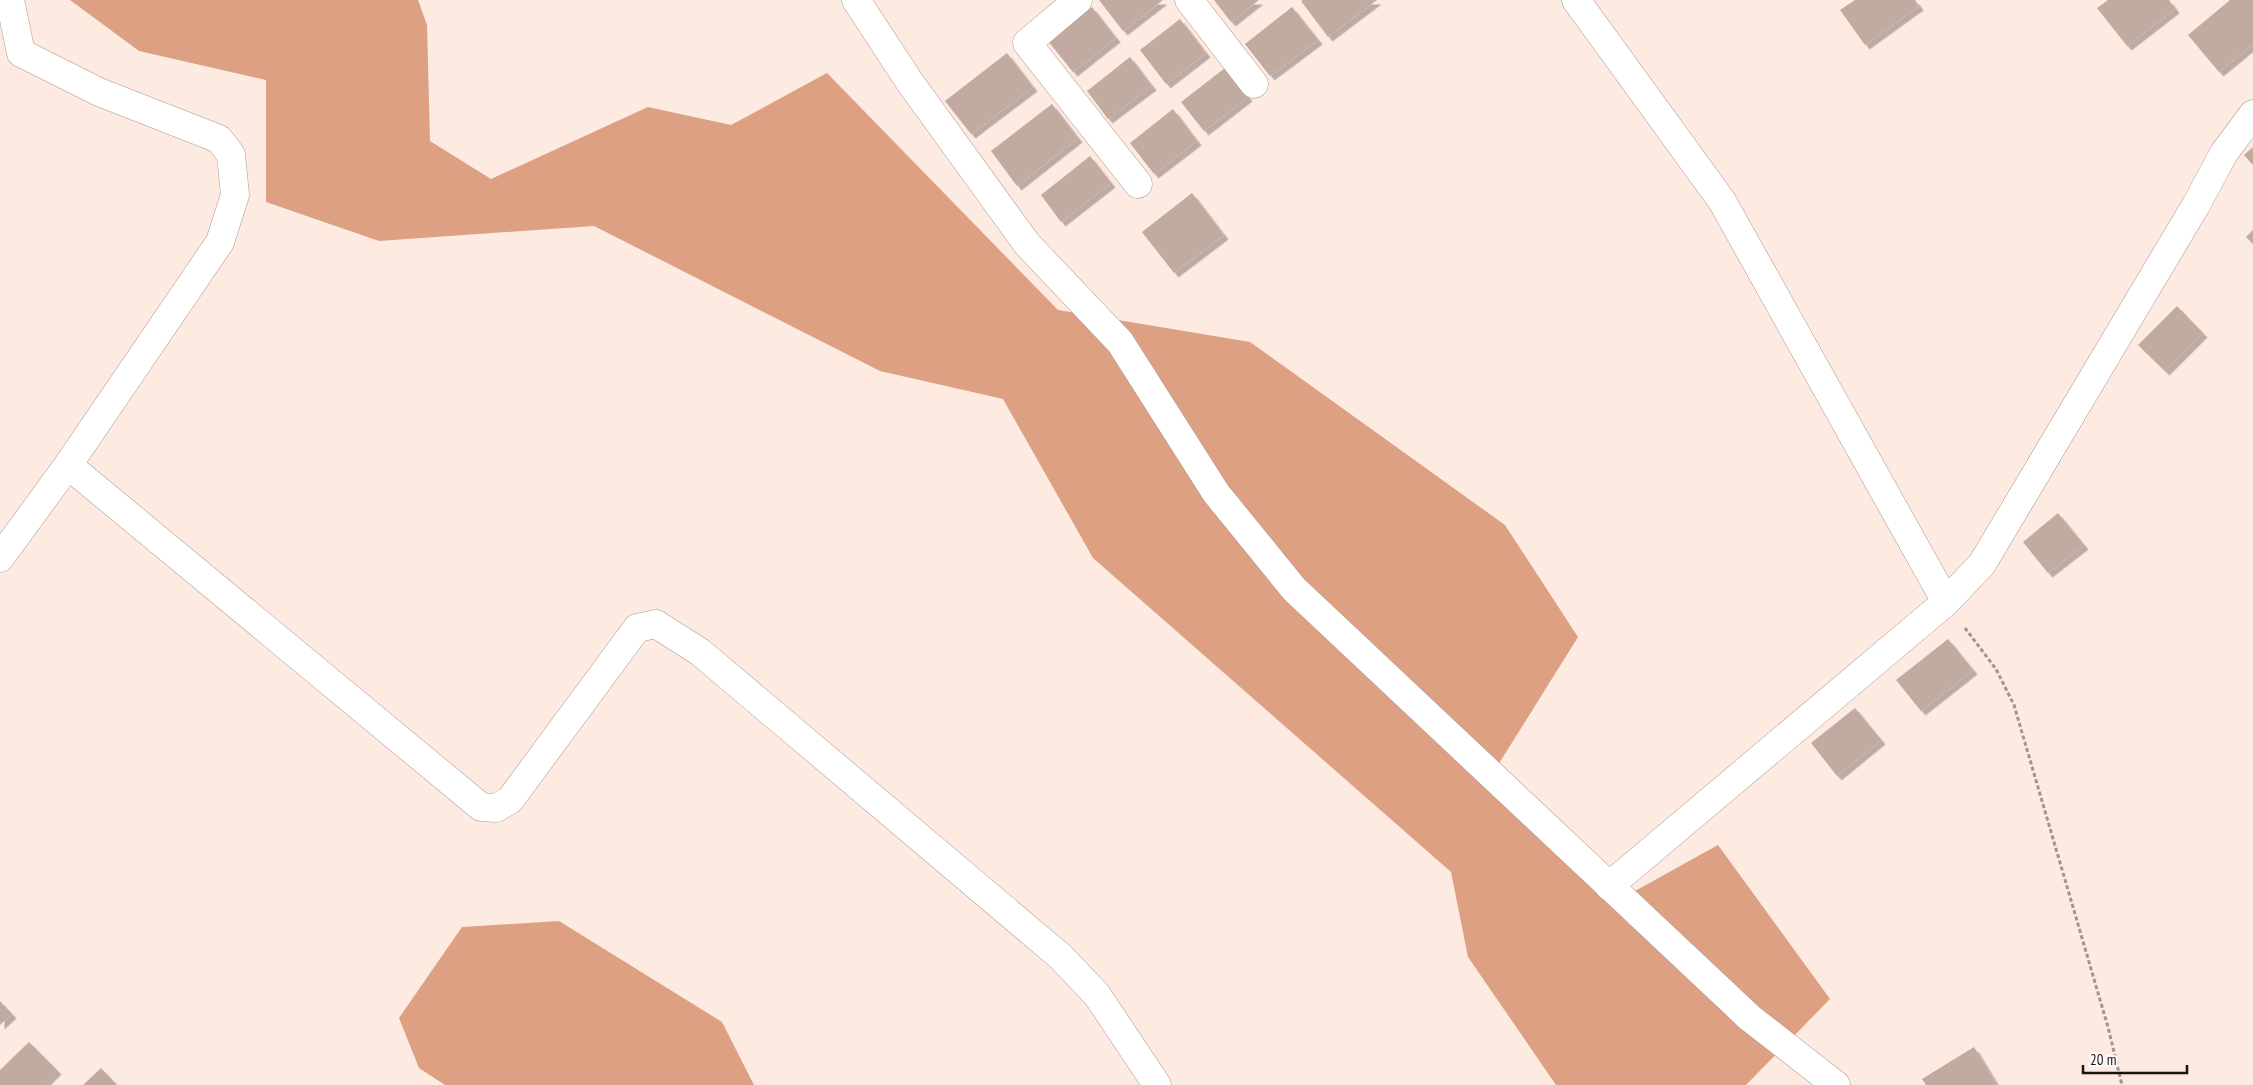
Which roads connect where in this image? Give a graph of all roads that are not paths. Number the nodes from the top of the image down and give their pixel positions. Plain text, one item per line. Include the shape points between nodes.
1 (10, 0) edge
2 (856, 0) edge
3 (1078, 0) edge
4 (1189, 0) edge
5 (1576, 0) edge
6 (11, 49) edge
7 (1254, 84) dead end
8 (2253, 114) edge
9 (1138, 184) dead end
10 (68, 464) junction
11 (0, 558) edge
12 (1946, 602) junction
13 (1609, 886) junction
14 (1157, 1085) edge
15 (1836, 1085) edge

1 - 6 street
2 - 13 street via 909,81 1027,244 1120,342 1216,494 1294,588
3 - 9 street via 1027,43
4 - 7 street
5 - 12 street via 1722,201
6 - 10 street via 99,92 219,139 231,155 235,195 220,242
8 - 12 street via 2224,152 2196,205 1982,564
10 - 11 street
10 - 14 street via 481,807 496,808 510,800 637,628 656,624 700,652 1061,957 1097,995
12 - 13 street
13 - 15 street via 1750,1018

